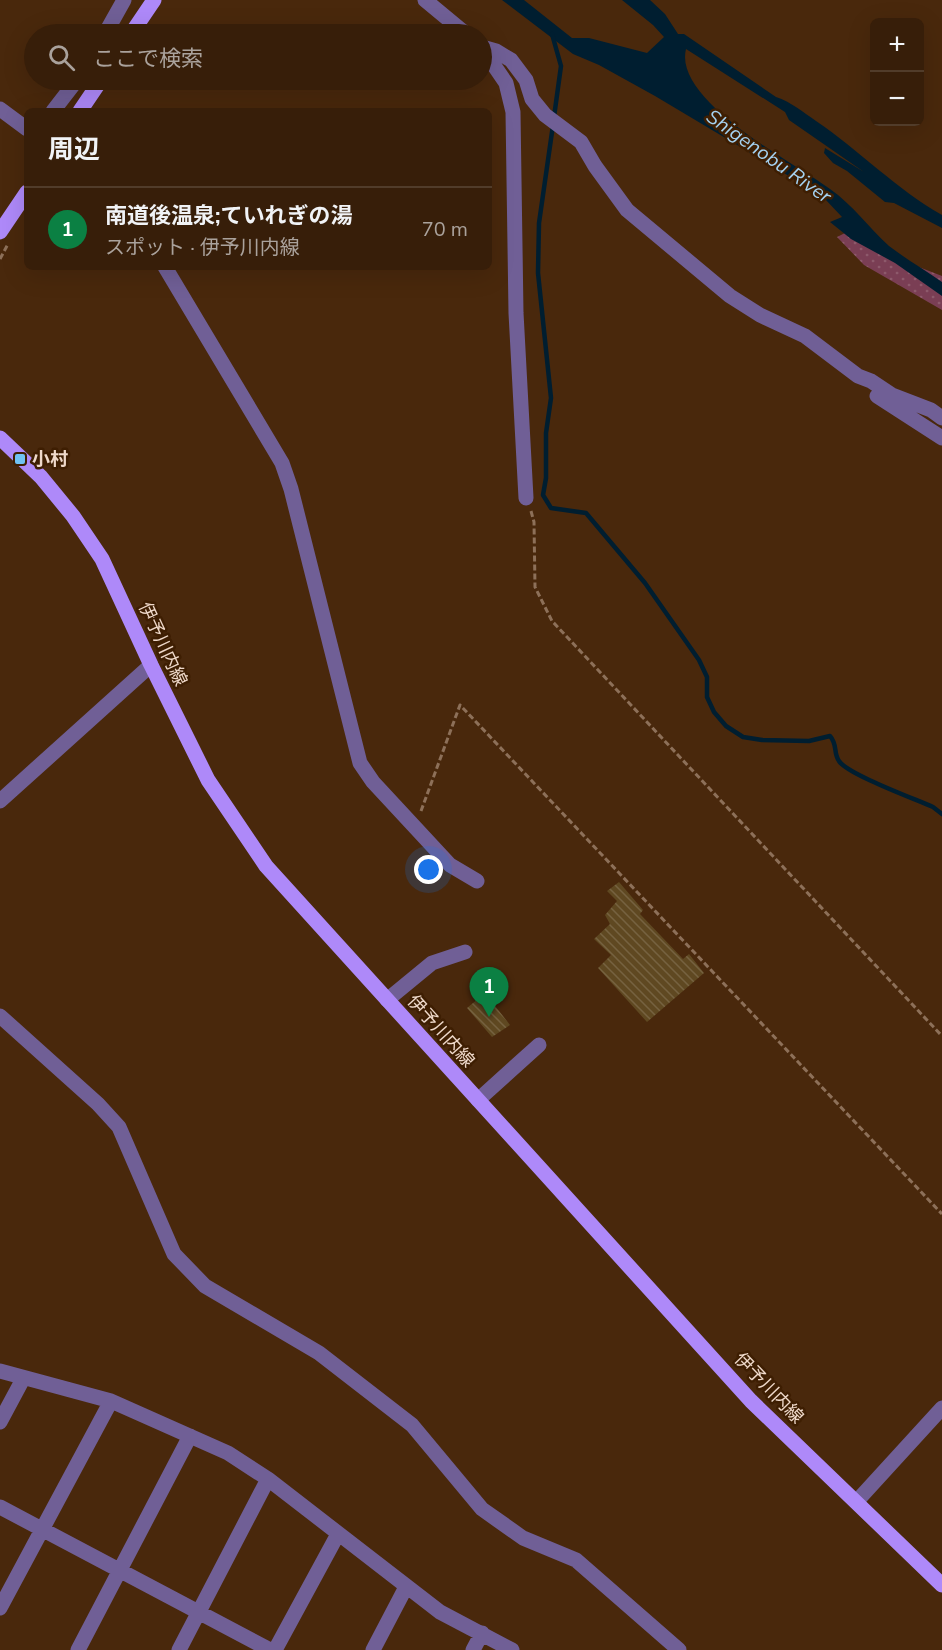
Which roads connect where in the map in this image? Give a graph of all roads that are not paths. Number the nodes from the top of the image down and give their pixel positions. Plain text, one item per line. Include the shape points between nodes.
1 (124, 0) edge
2 (154, 0) edge
3 (425, 0) edge
4 (111, 24) edge
5 (138, 24) edge
6 (454, 24) edge
7 (492, 50) edge
8 (492, 63) edge
9 (69, 90) edge
10 (94, 90) edge
11 (55, 108) edge
12 (82, 108) edge
13 (0, 109) edge
14 (24, 127) edge
15 (24, 196) edge
16 (0, 232) edge
17 (167, 270) edge
18 (858, 376) junction
19 (942, 418) edge
20 (0, 438) edge
21 (942, 438) edge
22 (526, 498) road end
23 (151, 665) junction
24 (0, 801) edge
25 (477, 881) dead end
26 (465, 952) dead end
27 (387, 1000) junction
28 (0, 1016) edge
29 (538, 1045) dead end
30 (478, 1100) junction
31 (0, 1371) edge
32 (23, 1379) junction
33 (111, 1401) junction
34 (942, 1408) edge
35 (0, 1422) edge
36 (190, 1436) junction
37 (268, 1479) junction
38 (857, 1501) junction
39 (0, 1507) edge
40 (43, 1530) junction
41 (338, 1534) junction
42 (120, 1570) junction
43 (942, 1585) edge
44 (406, 1587) junction
45 (0, 1608) edge
46 (199, 1612) junction
47 (482, 1633) junction
48 (78, 1650) edge
49 (179, 1650) edge
50 (270, 1650) edge
51 (275, 1650) edge
52 (373, 1650) edge
53 (473, 1650) edge
54 (512, 1650) edge
55 (679, 1650) edge

1 - 4 street
2 - 5 main road
3 - 6 street
7 - 18 street via 511,60 526,80 532,99 545,115 580,142 627,210 730,296 805,336
8 - 22 street via 506,83 513,112 516,314
9 - 11 street
10 - 12 main road
13 - 14 street
15 - 16 main road
17 - 25 street via 282,463 360,763 450,865
18 - 19 street
18 - 21 street via 876,396
20 - 23 main road, 伊予川内線 via 41,477 102,559
23 - 24 street
23 - 27 main road, 伊予川内線 via 208,780 266,866
26 - 27 street via 432,963
27 - 30 main road, 伊予川内線
28 - 55 street via 119,1127 174,1254 205,1286 320,1353 412,1425 482,1509 524,1538 576,1560
29 - 30 street
30 - 38 main road, 伊予川内線 via 751,1401
31 - 32 street
32 - 33 street
32 - 35 street
33 - 36 street
33 - 40 street
34 - 38 street
36 - 37 street via 228,1453
36 - 42 street
37 - 41 street
37 - 46 street
38 - 43 main road, 伊予川内線
39 - 40 street
40 - 42 street
40 - 45 street
41 - 44 street
41 - 51 street
42 - 46 street
42 - 48 street
44 - 47 street via 440,1612
44 - 52 street
46 - 49 street
46 - 50 street
47 - 53 street
47 - 54 street

